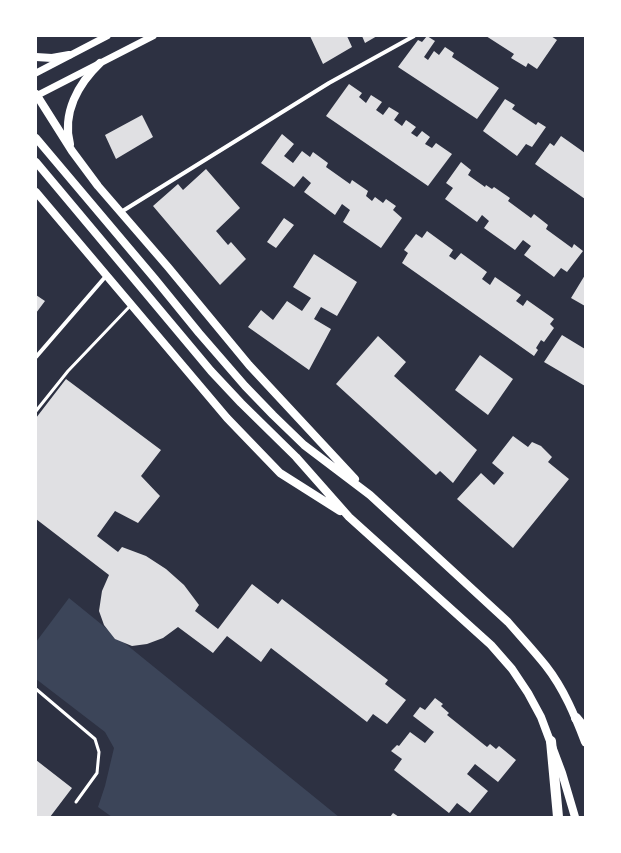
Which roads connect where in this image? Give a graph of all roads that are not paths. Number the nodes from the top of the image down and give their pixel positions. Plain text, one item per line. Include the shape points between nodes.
1 (107, 36) edge
2 (153, 36) edge
3 (414, 36) edge
4 (70, 55) junction
5 (36, 57) edge
6 (100, 63) junction
7 (36, 73) edge
8 (36, 95) edge
9 (36, 138) edge
10 (72, 151) junction
11 (36, 162) edge
12 (36, 192) edge
13 (121, 212) junction
14 (106, 276) junction
15 (131, 305) junction
16 (36, 357) edge
17 (36, 411) edge
18 (370, 495) junction
19 (349, 517) junction
20 (36, 689) edge
21 (576, 718) junction
22 (585, 729) edge
23 (551, 741) junction
24 (585, 742) edge
25 (76, 802) dead end
26 (558, 817) edge
27 (575, 817) edge

1 - 4 street
2 - 6 street
3 - 13 street via 329,83
4 - 5 main road
4 - 7 street
6 - 8 street
6 - 10 main road via 88,75 72,104 67,121 67,135
8 - 10 main road
9 - 18 main road via 209,345 273,416 304,445
10 - 13 main road
11 - 19 main road via 211,371 296,457
12 - 14 main road
13 - 18 main road via 249,365
14 - 15 main road
14 - 16 street
15 - 17 lane via 68,371
15 - 19 main road via 213,403 280,473
18 - 21 main road via 508,622 547,667
19 - 23 main road via 491,645 528,693
20 - 25 lane via 95,739 99,752 97,773
21 - 22 main road
21 - 24 main road
23 - 26 main road
23 - 27 main road

